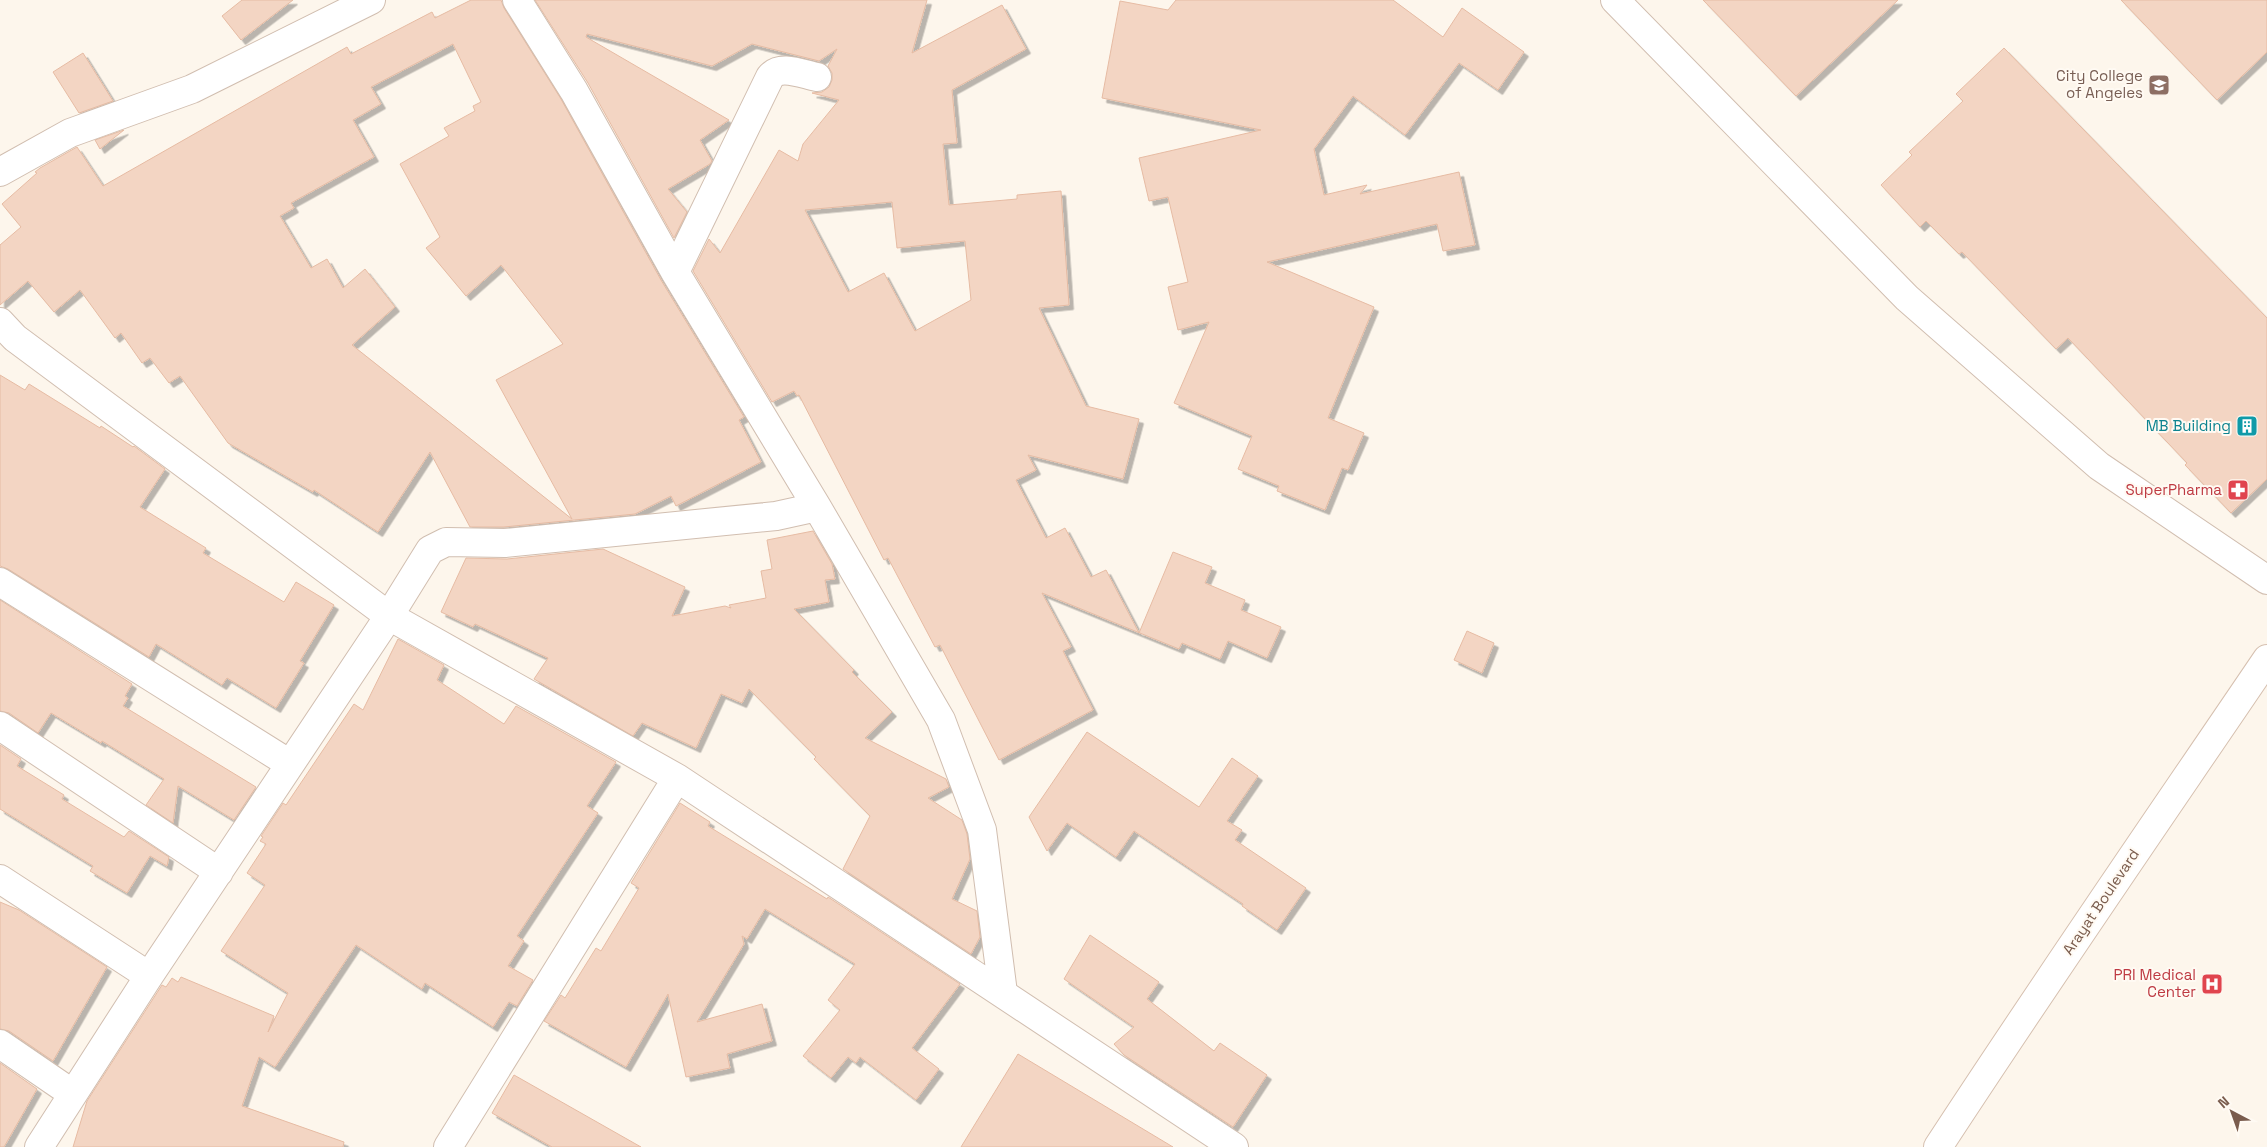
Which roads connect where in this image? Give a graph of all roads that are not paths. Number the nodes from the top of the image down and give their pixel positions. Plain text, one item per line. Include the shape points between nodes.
1 (371, 0) edge
2 (517, 0) edge
3 (1615, 0) edge
4 (817, 77) dead end
5 (0, 172) edge
6 (676, 272) junction
7 (5, 337) edge
8 (817, 507) junction
9 (2267, 580) edge
10 (0, 582) edge
11 (389, 616) junction
12 (2267, 659) edge
13 (0, 726) edge
14 (290, 764) junction
15 (677, 778) junction
16 (219, 872) junction
17 (0, 879) edge
18 (149, 976) junction
19 (1002, 993) junction
20 (0, 1044) edge
21 (73, 1094) junction
22 (39, 1147) edge
23 (448, 1147) edge
24 (1234, 1147) edge
25 (1938, 1147) edge

1 - 5 street via 192,89 70,133
2 - 6 street via 574,91
3 - 9 street via 1907,298 2099,466
4 - 6 street via 774,71
6 - 8 street
7 - 11 street
8 - 11 street via 776,516 505,543 446,542 430,550
8 - 19 street via 941,720 982,830
10 - 14 street
11 - 14 street
11 - 15 street
12 - 25 street, Arayat Boulevard
13 - 16 street
14 - 16 street
15 - 19 street
15 - 23 street
16 - 18 street
17 - 18 street
18 - 21 street
19 - 24 street
20 - 21 street
21 - 22 street

